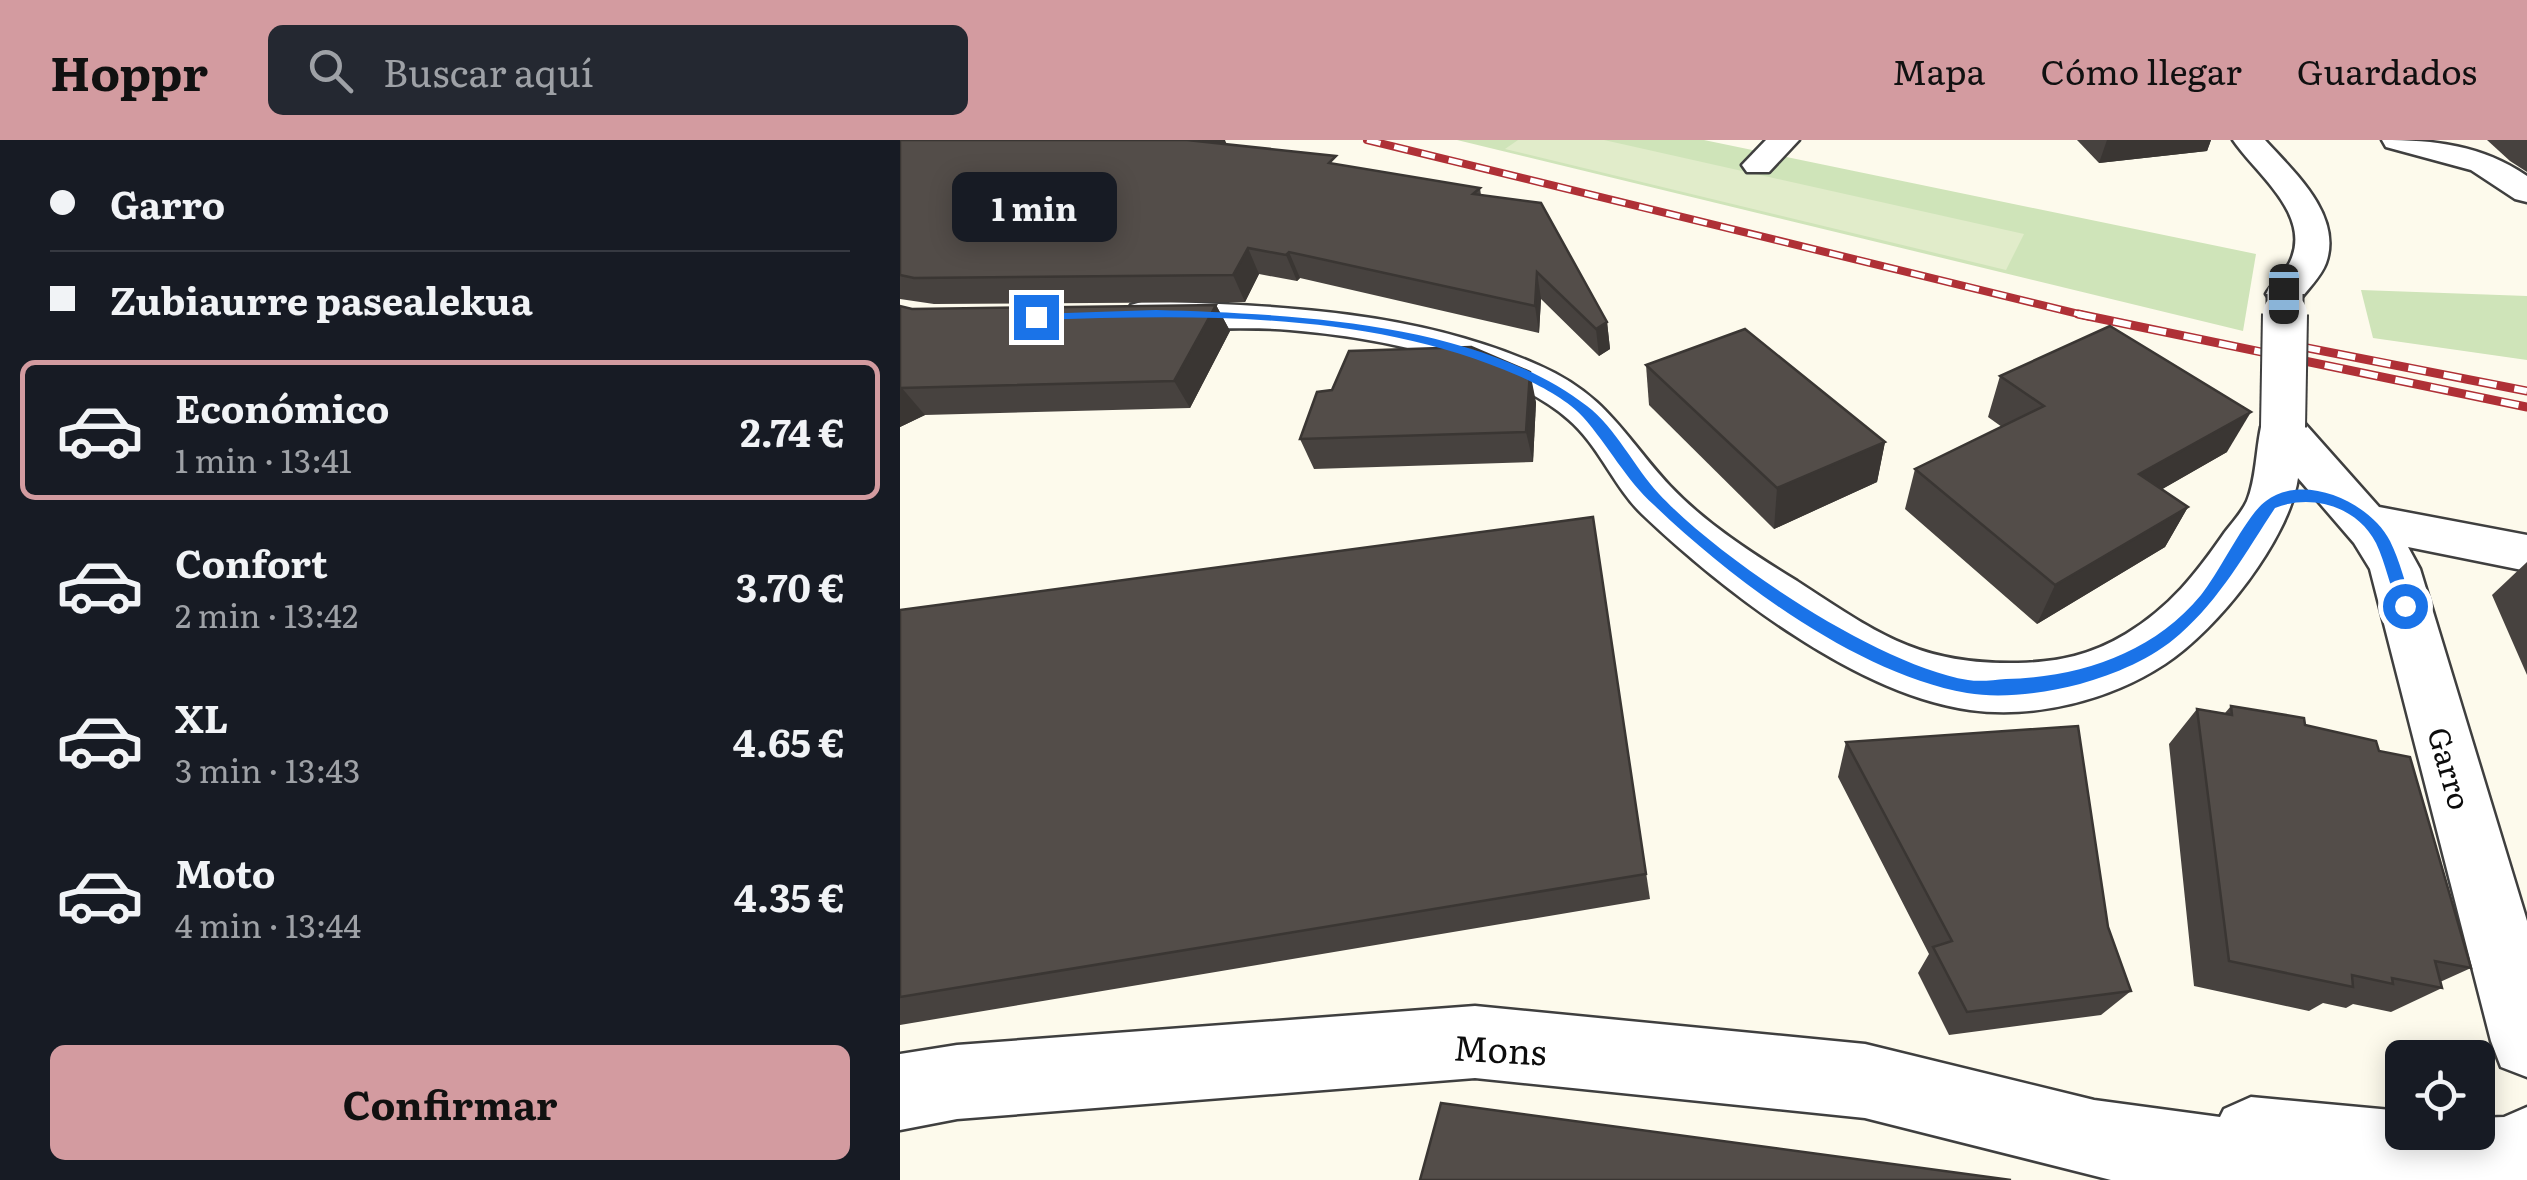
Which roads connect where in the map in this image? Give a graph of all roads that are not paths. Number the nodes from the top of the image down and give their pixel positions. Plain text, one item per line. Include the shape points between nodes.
1 (1784, 140) edge
2 (2248, 140) edge
3 (2397, 140) edge
4 (1758, 165) dead end
5 (2527, 192) edge
6 (1103, 315) edge
7 (2283, 427) junction
8 (2270, 504) junction
9 (2360, 515) junction
10 (2527, 553) edge
11 (2527, 1041) edge
12 (900, 1092) edge
13 (2527, 1146) edge
14 (2114, 1160) edge
15 (2240, 1170) edge

1 - 4 street
2 - 7 street, bridge via 2308,218 2309,261 2284,294
3 - 5 street via 2478,159
6 - 8 street via 1226,314 1347,326 1446,346 1526,374 1584,410 1655,499 1726,561 1864,651 1970,687 2052,685 2112,668 2172,633 2207,599
7 - 8 street
7 - 9 street, Garro via 2310,466
8 - 9 street via 2305,494
9 - 10 street
9 - 11 street, Garro via 2395,569
12 - 14 street, Mons via 957,1082 1475,1042 1865,1081
13 - 15 street via 2490,1158 2251,1136
14 - 15 street, Mons

